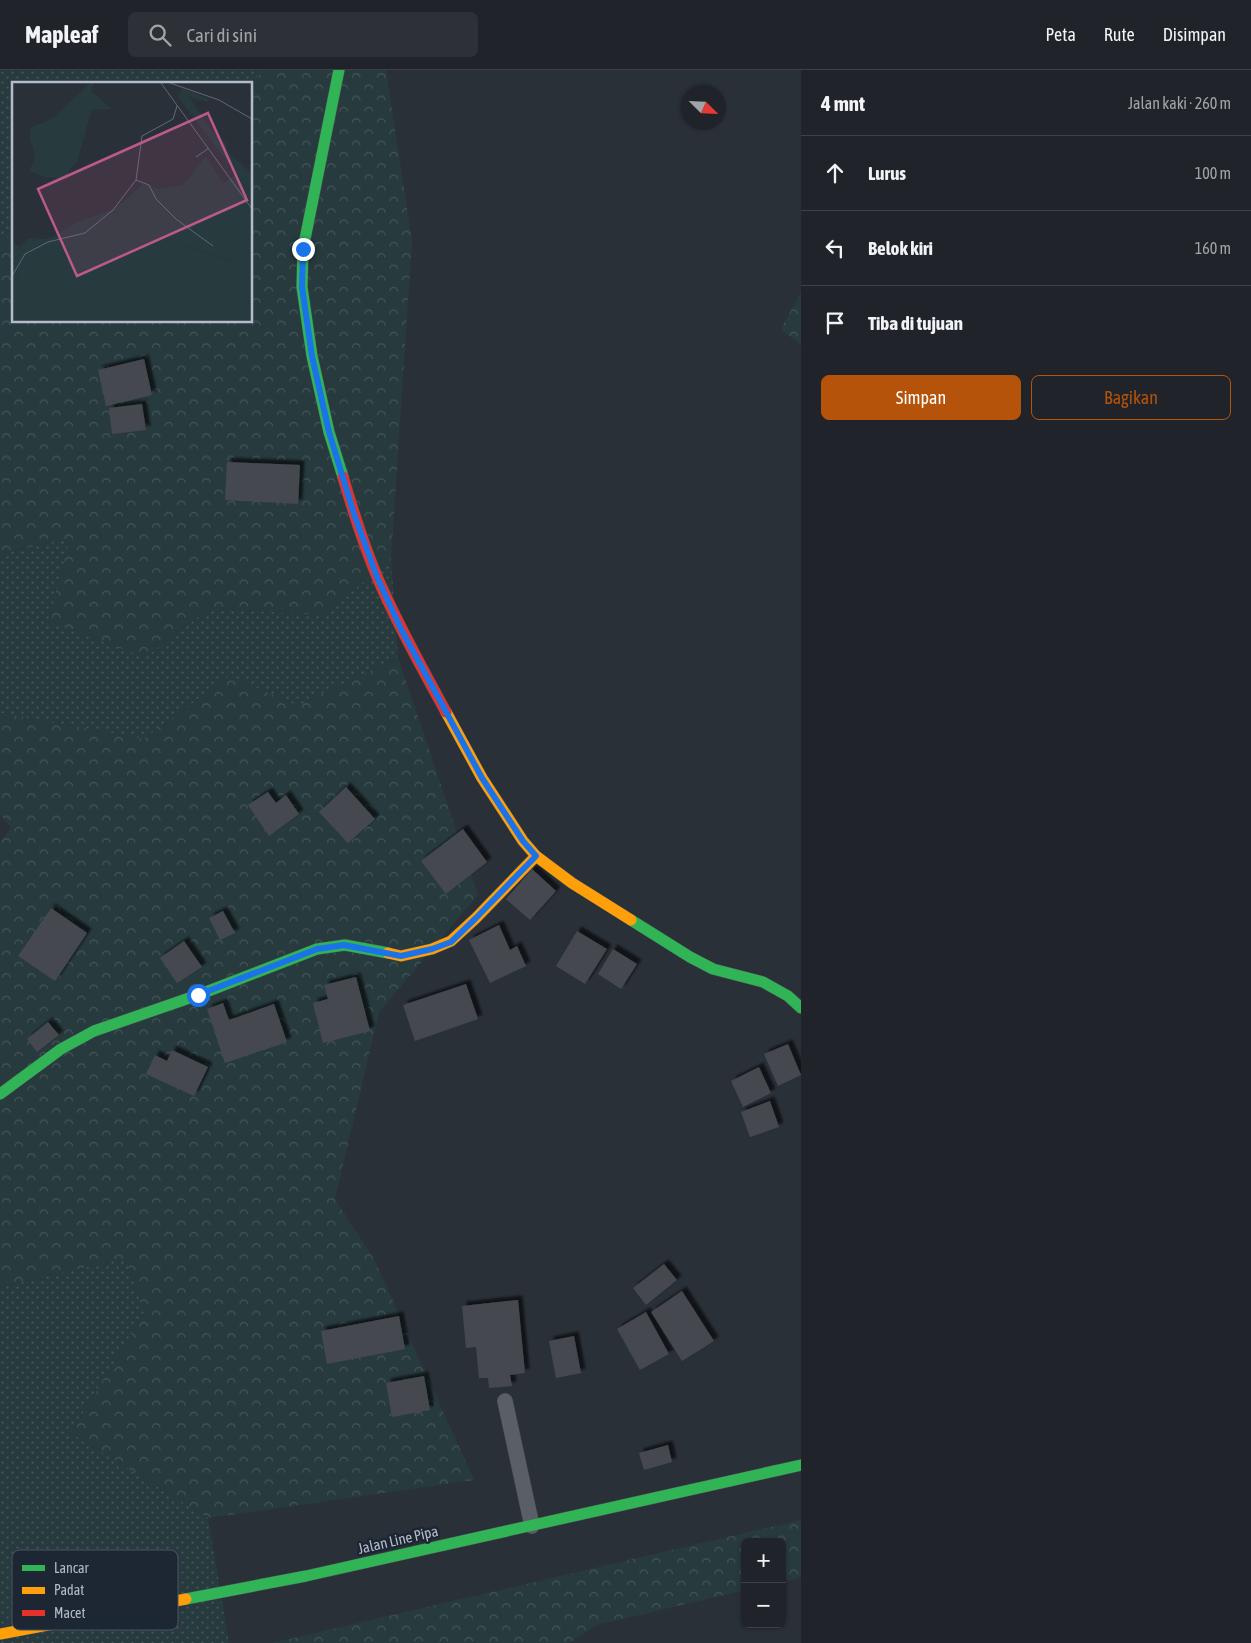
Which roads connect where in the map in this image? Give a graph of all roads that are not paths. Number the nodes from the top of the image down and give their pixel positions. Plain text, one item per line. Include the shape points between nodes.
1 (339, 70) edge
2 (536, 856) junction
3 (801, 1008) edge
4 (0, 1094) edge
5 (505, 1402) dead end
6 (801, 1465) edge
7 (532, 1526) junction
8 (178, 1600) edge
9 (21, 1630) edge
10 (0, 1634) edge

1 - 2 street via 303,249 302,287 312,356 329,432 377,577 401,629 482,778
2 - 3 street via 572,883 690,957 713,969 763,982 788,996
2 - 4 street via 451,942 401,956 344,945 317,949 94,1031 61,1049
5 - 7 lane
6 - 7 street, Jalan Line Pipa
7 - 8 street, Jalan Line Pipa via 306,1576
9 - 10 street, Jalan Line Pipa

